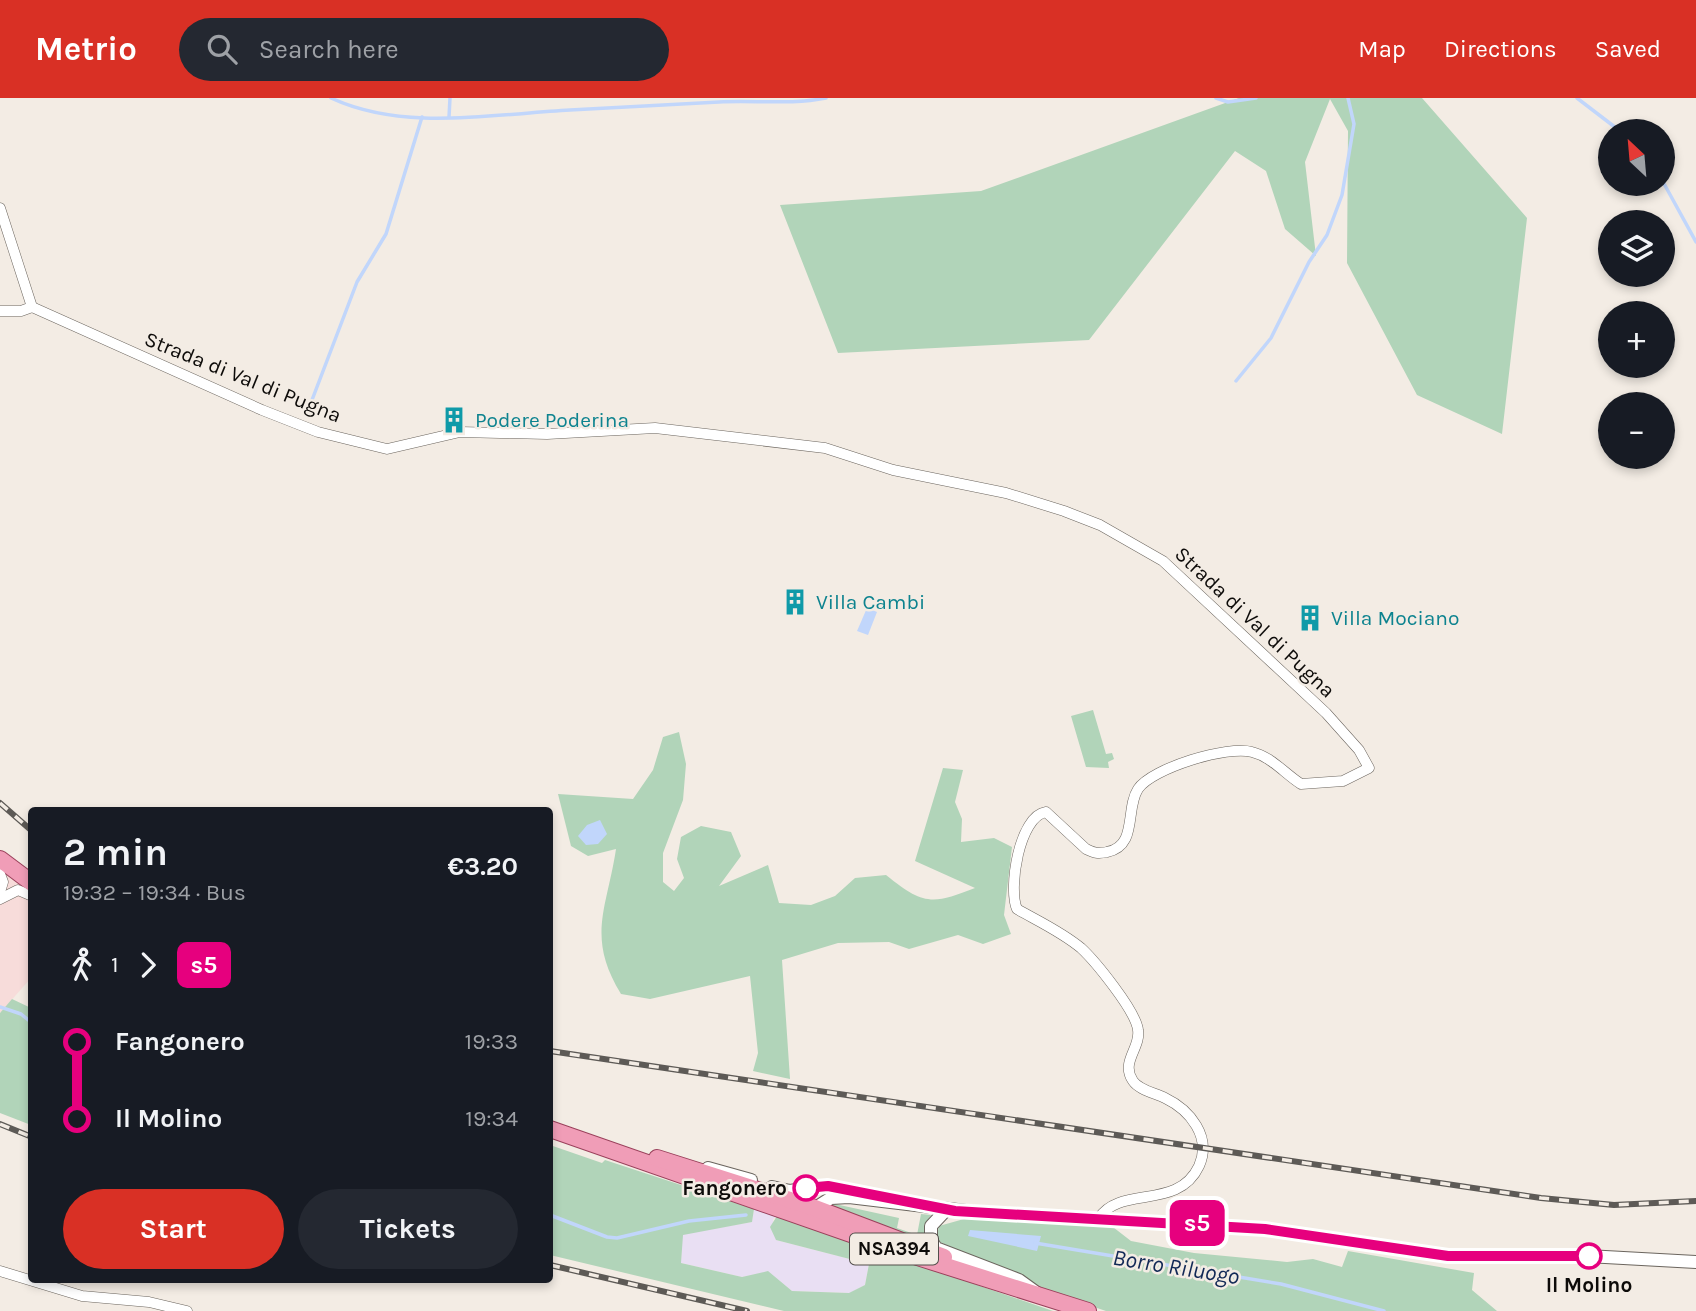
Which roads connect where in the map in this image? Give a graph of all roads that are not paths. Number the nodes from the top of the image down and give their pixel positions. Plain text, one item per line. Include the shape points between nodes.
1 (0, 208) edge
2 (32, 307) junction
3 (0, 310) edge
4 (0, 859) edge
5 (0, 867) edge
6 (0, 874) edge
7 (28, 880) edge
8 (28, 890) edge
9 (0, 892) edge
10 (28, 892) edge
11 (0, 899) edge
12 (553, 1130) edge
13 (595, 1144) junction
14 (684, 1165) junction
15 (813, 1186) junction
16 (916, 1205) junction
17 (807, 1209) junction
18 (946, 1210) junction
19 (1099, 1218) junction
20 (1696, 1262) edge
21 (0, 1271) edge
22 (28, 1280) edge
23 (39, 1283) edge
24 (1040, 1295) junction
25 (187, 1311) edge
26 (1088, 1311) edge

1 - 2 street
2 - 3 street
2 - 19 street, Strada di Val di Pugna via 262,411 353,442 387,449 460,432 547,434 634,427 825,448 893,470 1006,493 1064,511 1100,525 1163,561 1325,713 1359,750 1368,768 1343,781 1301,784 1250,751 1189,761 1138,789 1123,844 1113,851 1086,849 1046,812 1036,815 1029,825 1013,884 1017,909 1083,949 1137,1026 1128,1068 1131,1079 1188,1113 1202,1138 1200,1164 1186,1183 1157,1196 1113,1205
4 - 7 main road
5 - 8 main road
6 - 9 street
10 - 11 street via 18,890
12 - 13 main road
13 - 14 main road
13 - 17 main road via 629,1159
14 - 15 street via 723,1171 784,1190
14 - 17 main road
15 - 16 street
15 - 17 street
16 - 17 street via 844,1197
16 - 18 street
17 - 24 main road, NSA394 via 924,1247 987,1277
18 - 19 street
18 - 24 street via 931,1226 936,1248 1019,1280
19 - 20 street via 1257,1228 1456,1257 1569,1255
21 - 22 street
23 - 25 street via 82,1296 143,1301
24 - 26 main road, NSA394

